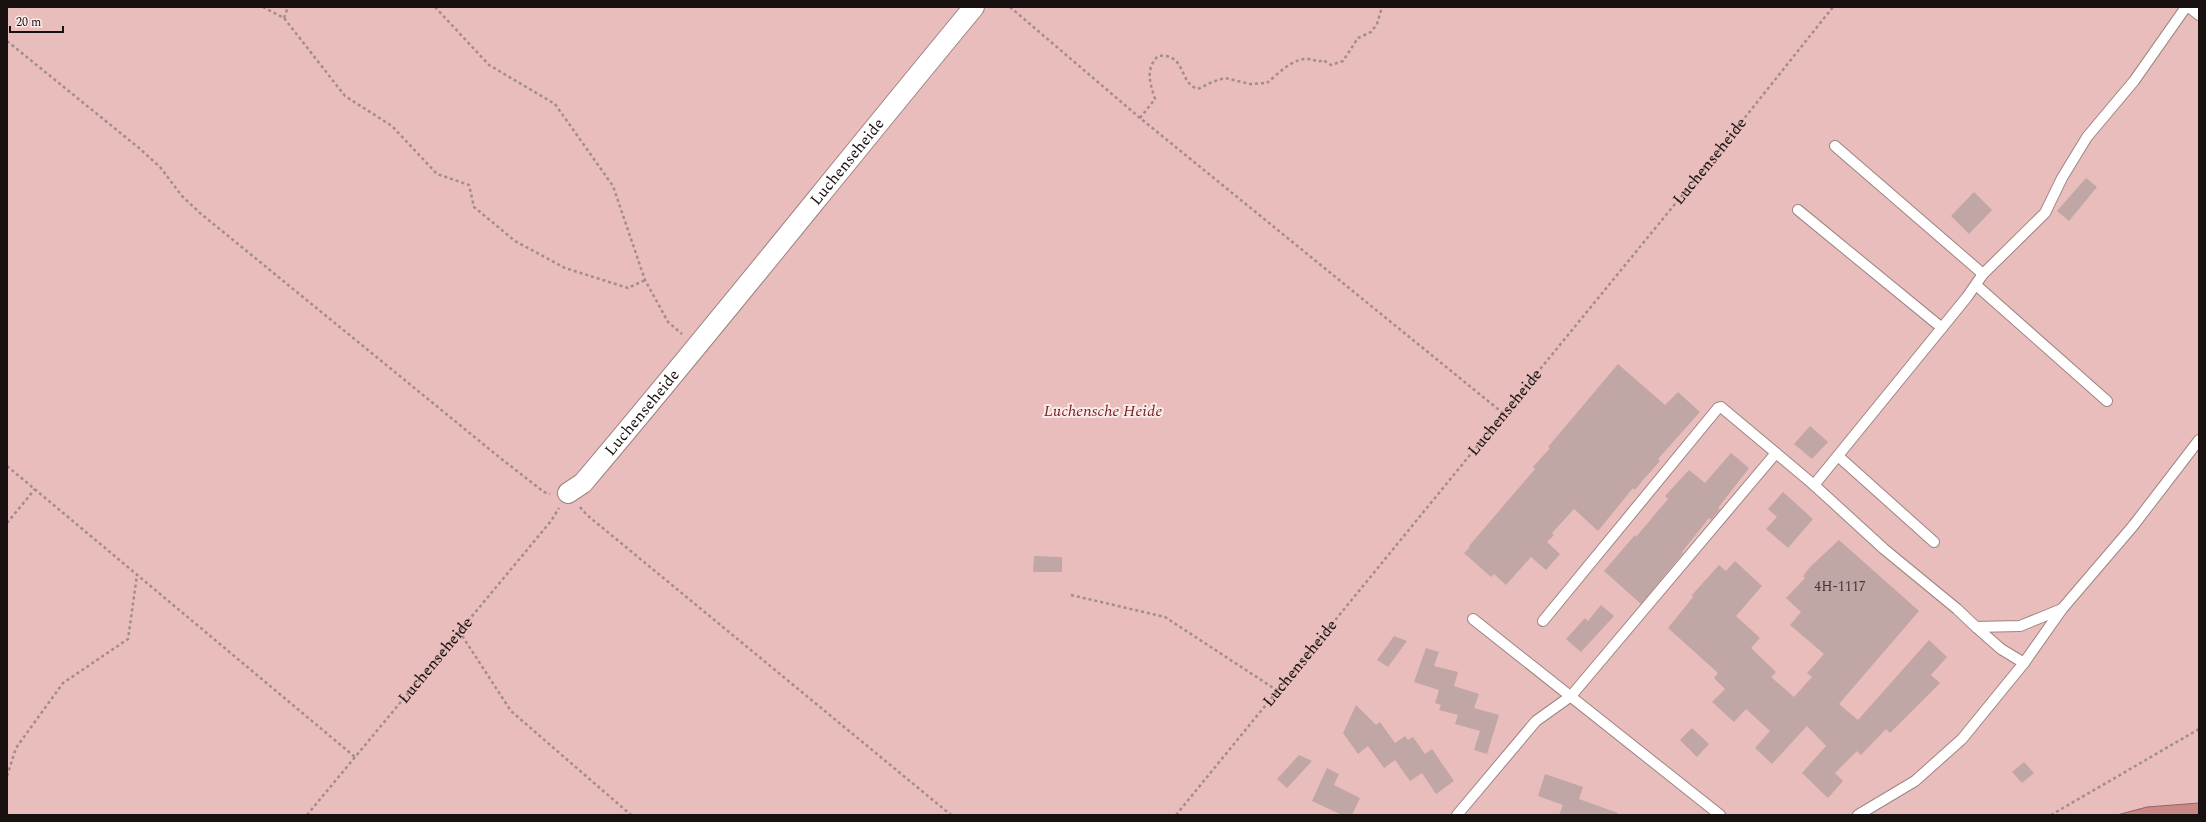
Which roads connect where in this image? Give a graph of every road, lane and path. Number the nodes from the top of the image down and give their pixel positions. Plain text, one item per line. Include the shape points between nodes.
1 (263, 7) edge
2 (288, 7) edge
3 (435, 7) edge
4 (974, 7) edge
5 (1010, 7) edge
6 (1382, 7) edge
7 (1832, 7) edge
8 (2188, 7) edge
9 (2199, 15) edge
10 (284, 18) junction
11 (7, 42) edge
12 (1140, 118) junction
13 (1835, 146) dead end
14 (1798, 210) dead end
15 (1983, 274) junction
16 (646, 280) junction
17 (1976, 285) junction
18 (1942, 328) junction
19 (700, 345) junction
20 (2107, 400) dead end
21 (1504, 414) junction
22 (2199, 440) edge
23 (1776, 453) junction
24 (1838, 456) junction
25 (7, 466) edge
26 (1814, 485) junction
27 (35, 489) junction
28 (568, 493) junction
29 (7, 523) edge
30 (1934, 542) dead end
31 (137, 574) junction
32 (1071, 595) dead end
33 (2062, 609) junction
34 (1473, 619) dead end
35 (1543, 621) dead end
36 (1976, 627) junction
37 (459, 631) junction
38 (2024, 663) junction
39 (1278, 691) junction
40 (1571, 696) junction
41 (2199, 729) edge
42 (355, 757) junction
43 (7, 776) edge
44 (307, 815) edge
45 (631, 815) edge
46 (951, 815) edge
47 (1176, 815) edge
48 (1458, 815) edge
49 (1720, 815) edge
50 (1858, 815) edge
51 (2051, 815) edge

1 - 10 path
2 - 10 path
3 - 16 path via 489,65 555,104 613,186
4 - 19 street, Luchenseheide
5 - 12 path
6 - 12 path via 1377,24 1371,32 1358,38 1343,61 1331,65 1323,60 1299,60 1282,68 1267,83 1250,84 1225,78 1198,89 1189,82 1178,61 1158,56 1150,67 1155,99
7 - 21 path, Luchenseheide
8 - 9 lane
8 - 15 lane via 2134,81 2087,136 2045,213
10 - 16 path via 345,96 392,126 437,174 469,185 474,207 515,241 566,268 628,288
11 - 28 path via 139,148 160,167 182,196 200,213 499,457 544,492 556,495
12 - 21 path
13 - 15 lane
14 - 18 lane
15 - 17 lane
16 - 19 path via 668,322
17 - 18 lane
17 - 20 lane
18 - 24 lane
19 - 28 street, Luchenseheide via 583,483
21 - 39 path, Luchenseheide
22 - 33 lane via 2133,526
23 - 26 lane
23 - 35 lane via 1721,407 1718,408
23 - 40 lane
24 - 26 lane
24 - 30 lane
25 - 27 path
26 - 36 lane
27 - 29 path
27 - 31 path
28 - 37 path, Luchenseheide via 552,521
28 - 46 path via 587,515
31 - 42 path
31 - 43 path via 128,639 63,683 16,748
32 - 39 path via 1165,617
33 - 36 lane via 2020,626
33 - 38 lane
34 - 40 lane
36 - 38 lane via 2001,649
37 - 42 path, Luchenseheide
37 - 45 path via 510,711
38 - 50 lane via 1962,739 1937,764 1915,781
39 - 47 path, Luchenseheide
40 - 48 lane via 1536,721
40 - 49 lane
41 - 51 path
42 - 44 path, Luchenseheide

